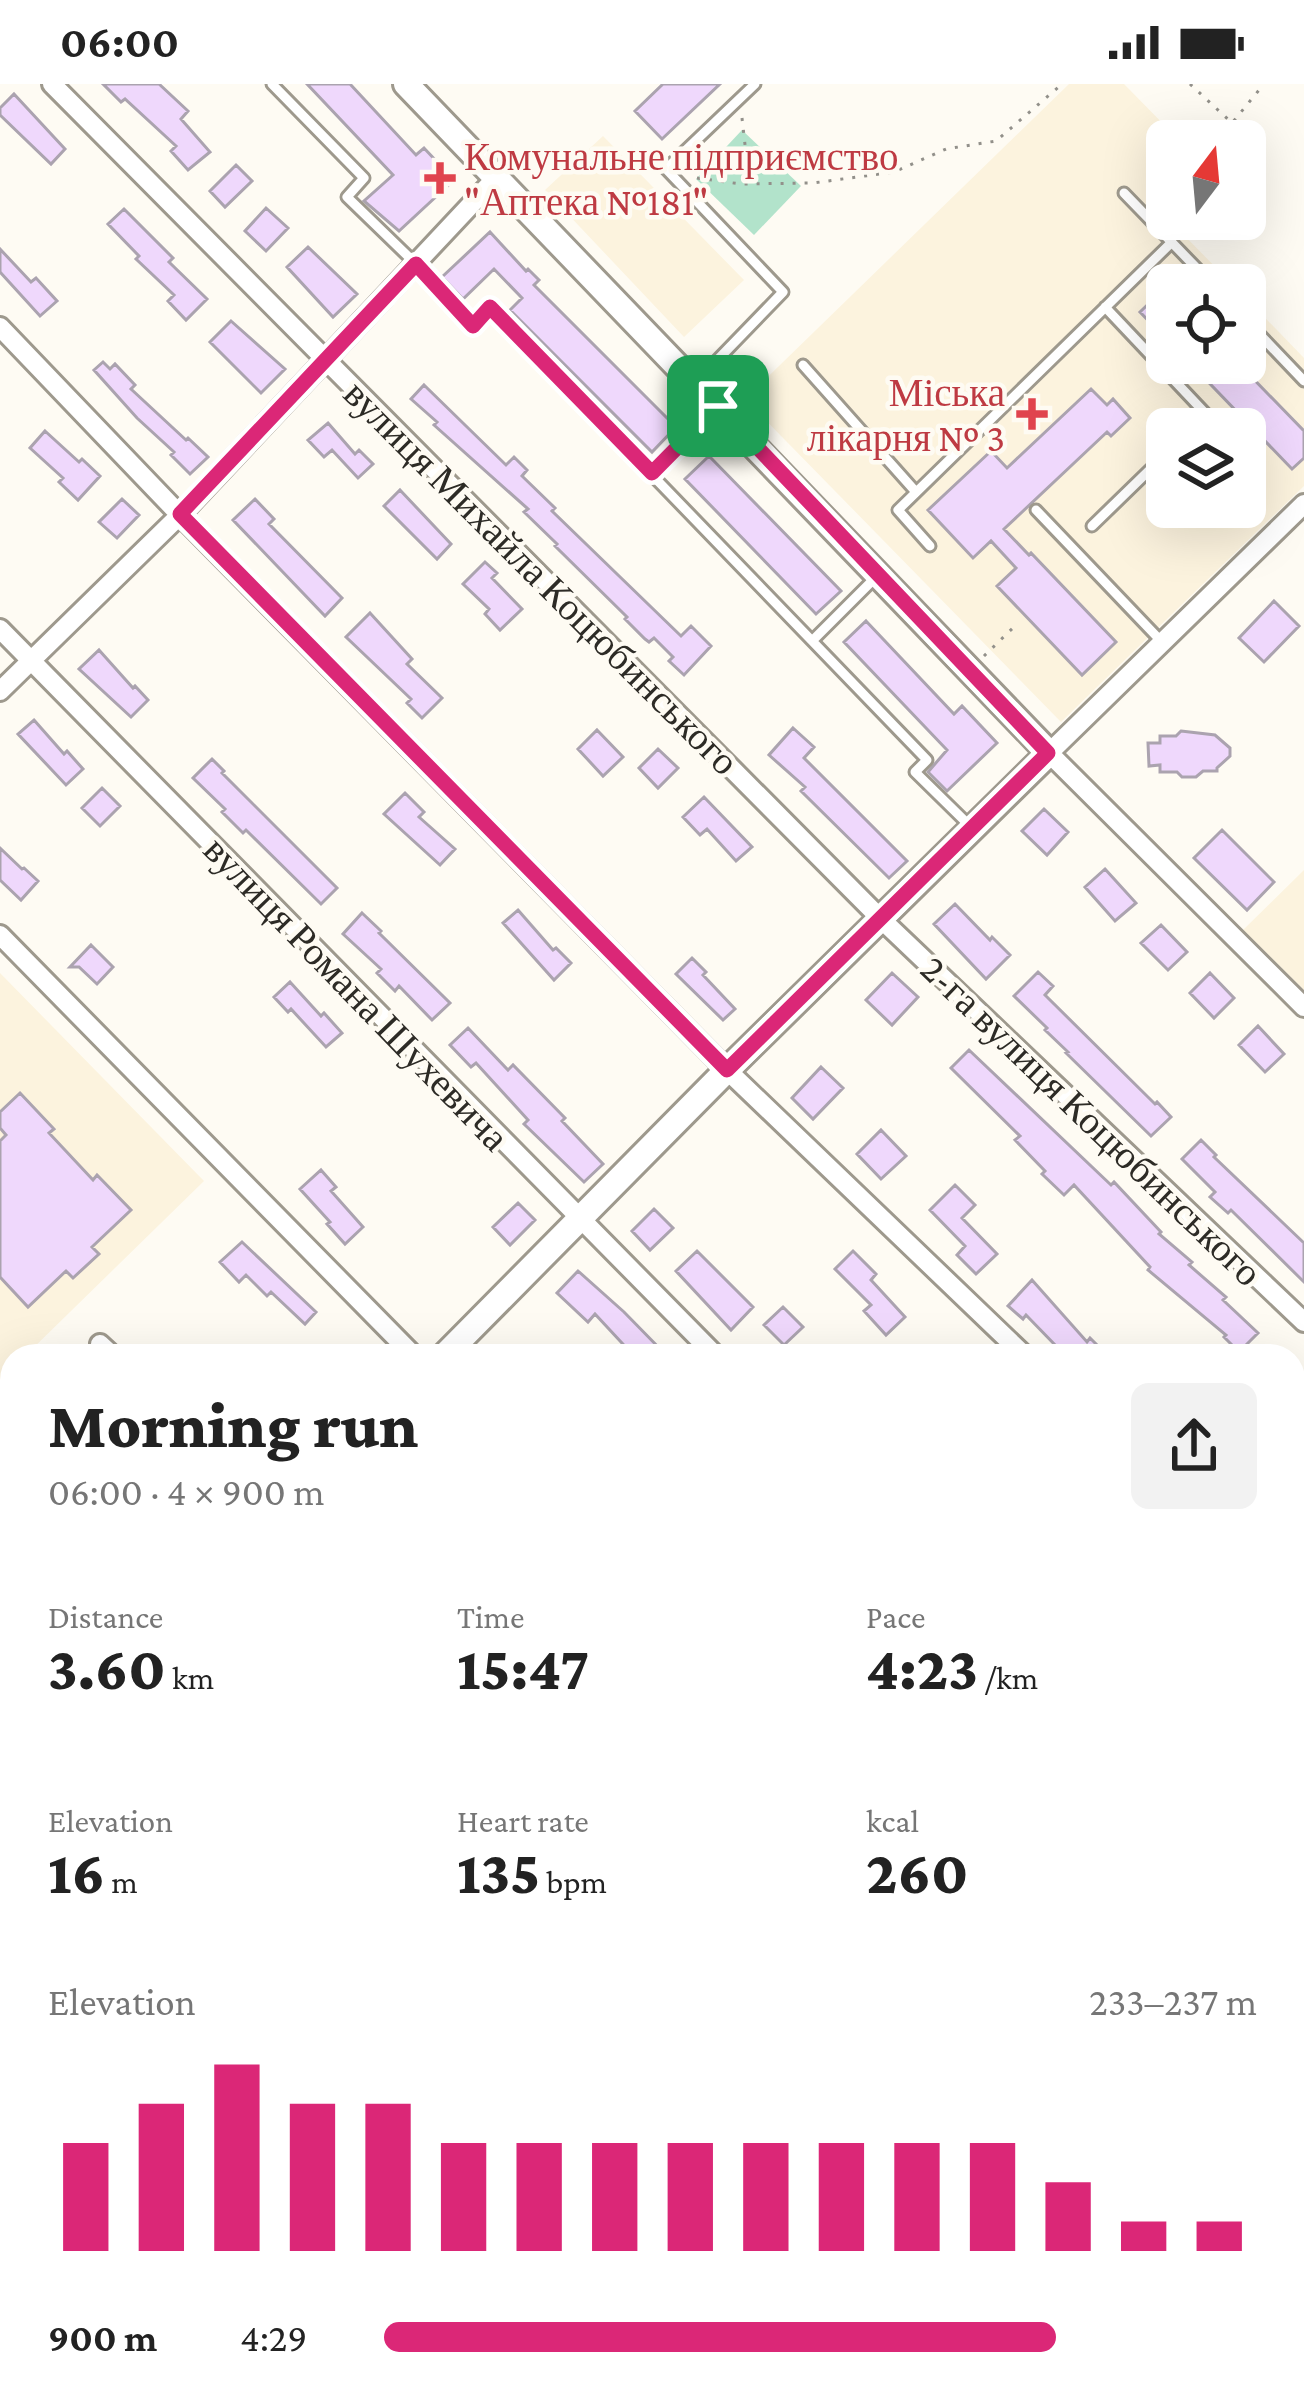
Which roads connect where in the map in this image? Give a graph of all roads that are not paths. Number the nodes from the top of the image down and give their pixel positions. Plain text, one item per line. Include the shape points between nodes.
1 (52, 84) edge
2 (272, 84) edge
3 (406, 84) edge
4 (754, 84) edge
5 (495, 178) junction
6 (1124, 193) dead end
7 (1172, 242) junction
8 (416, 264) junction
9 (1193, 264) edge
10 (1105, 308) junction
11 (0, 327) edge
12 (1266, 341) edge
13 (327, 361) junction
14 (803, 365) dead end
15 (1304, 381) edge
16 (695, 382) junction
17 (718, 406) junction
18 (1200, 408) edge
19 (652, 473) junction
20 (1146, 473) edge
21 (916, 492) junction
22 (1304, 505) edge
23 (1036, 510) dead end
24 (180, 514) junction
25 (1092, 526) dead end
26 (930, 546) dead end
27 (878, 574) junction
28 (0, 629) edge
29 (813, 640) junction
30 (1162, 642) junction
31 (31, 660) junction
32 (0, 691) edge
33 (1048, 753) junction
34 (972, 828) junction
35 (880, 918) junction
36 (0, 935) edge
37 (1304, 1007) edge
38 (727, 1070) junction
39 (580, 1221) junction
40 (1304, 1322) edge
41 (402, 1344) edge
42 (456, 1344) edge
43 (704, 1344) edge
44 (1012, 1344) edge

1 - 13 street, вулиця Михайла Коцюбинського
2 - 8 lane via 364,178 347,197
3 - 5 street
4 - 16 lane via 666,169 783,292
5 - 8 street
5 - 16 street
6 - 7 lane
7 - 9 lane
7 - 10 lane
8 - 13 street
8 - 19 lane via 473,326 490,307
10 - 18 lane
10 - 21 lane
11 - 24 street
12 - 15 lane
13 - 24 street
13 - 35 street, вулиця Михайла Коцюбинського
14 - 21 lane
16 - 17 street
17 - 19 lane
17 - 27 street
19 - 29 lane
20 - 25 lane
21 - 26 lane via 898,510
22 - 30 street
23 - 30 lane
24 - 31 street
24 - 38 street
27 - 29 lane
27 - 33 street
28 - 31 street, вулиця Романа Шухевича
29 - 34 lane via 927,760 915,772
30 - 33 street
31 - 32 street
31 - 39 street, вулиця Романа Шухевича
33 - 34 street
33 - 37 street
34 - 35 street
35 - 38 street
35 - 40 street, 2-га вулиця Коцюбинського
36 - 41 street
38 - 39 street
38 - 44 street
39 - 42 street
39 - 43 street, вулиця Романа Шухевича

